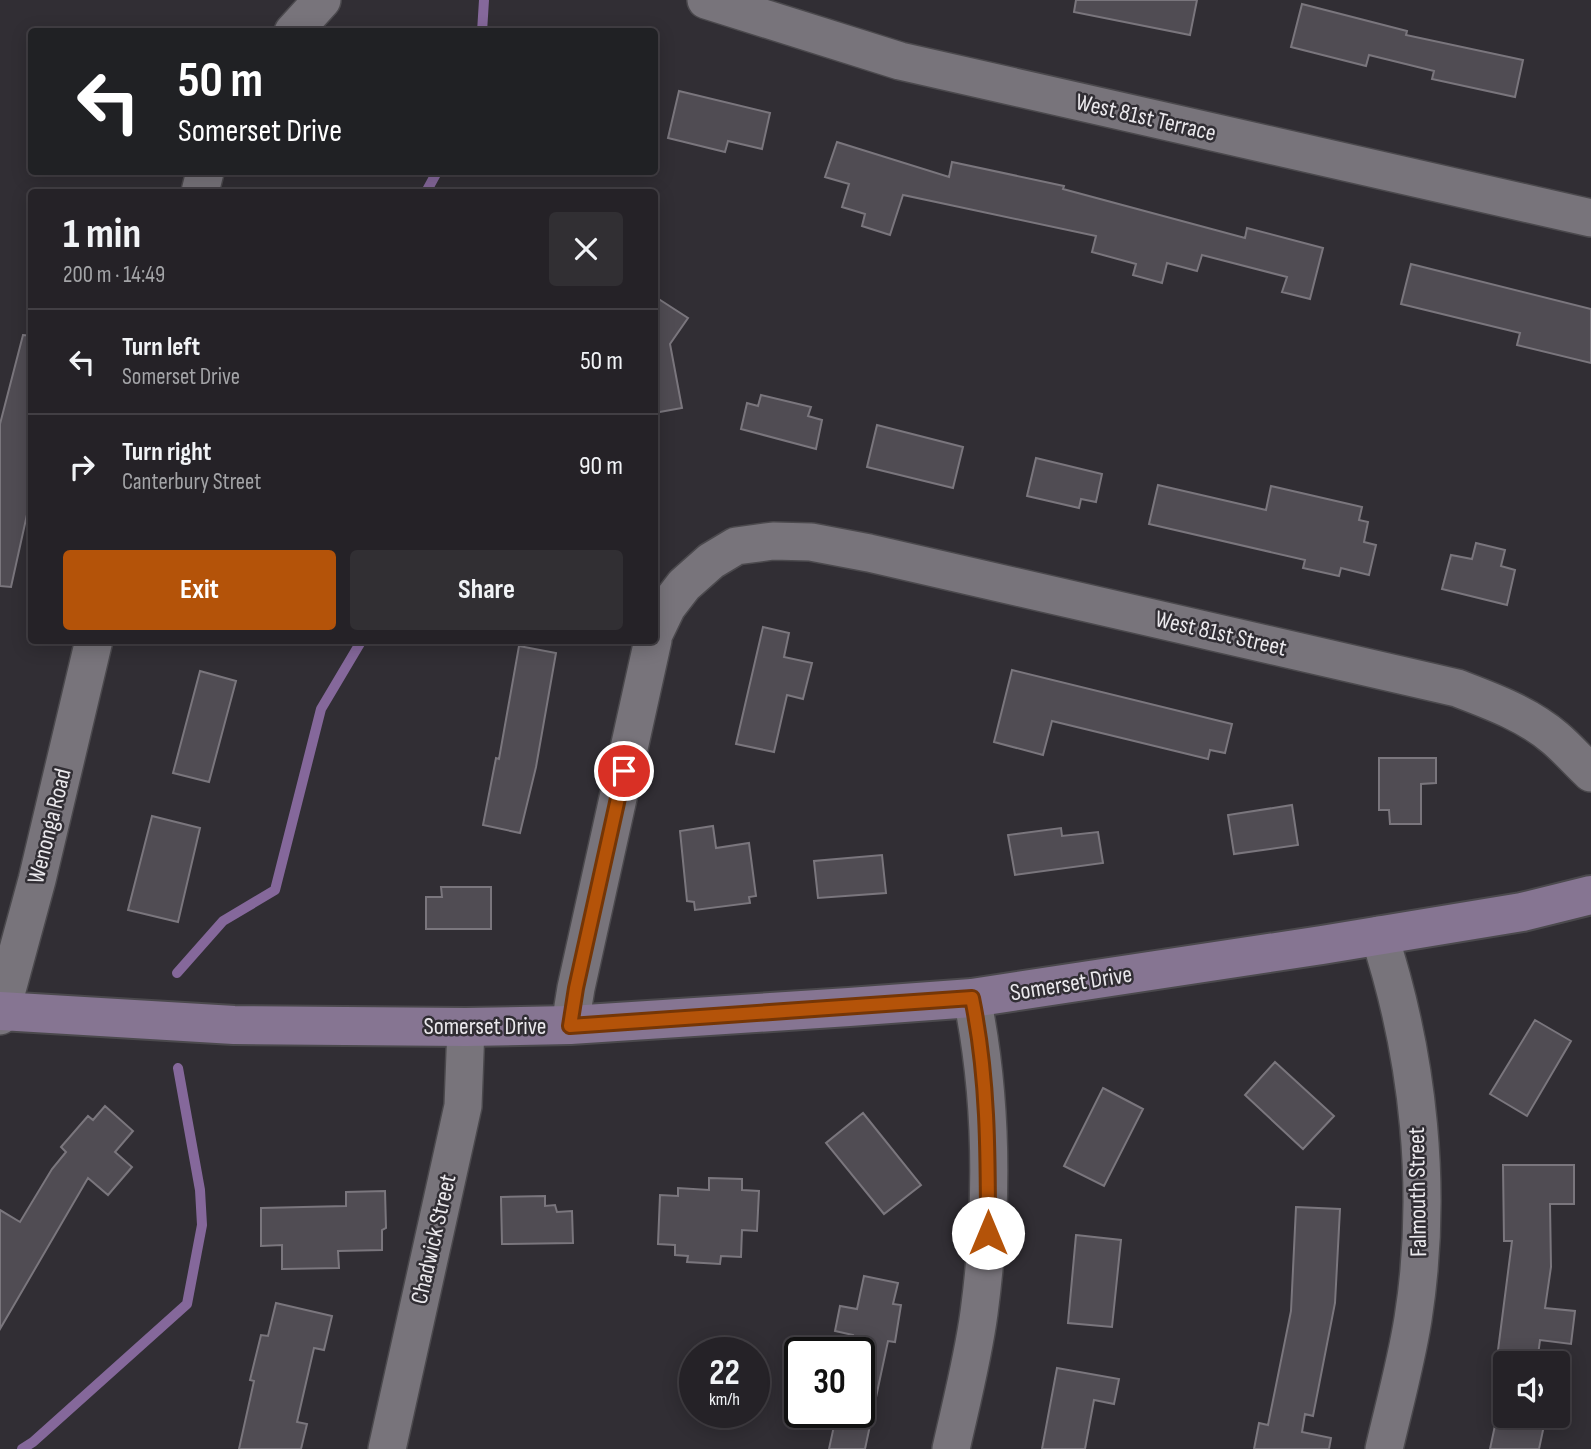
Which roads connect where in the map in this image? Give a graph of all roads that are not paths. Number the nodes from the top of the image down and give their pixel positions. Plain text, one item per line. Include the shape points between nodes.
1 (322, 0) edge
2 (725, 3) edge
3 (297, 28) edge
4 (1591, 218) edge
5 (658, 626) edge
6 (93, 644) edge
7 (652, 644) edge
8 (1591, 773) edge
9 (1589, 889) edge
10 (1379, 935) junction
11 (972, 998) junction
12 (0, 1013) edge
13 (570, 1026) junction
14 (467, 1027) junction
15 (387, 1449) edge
16 (951, 1449) edge
17 (1384, 1449) edge

1 - 3 street
2 - 4 street, West 81st Terrace via 900,61
5 - 8 street, West 81st Street via 684,585 736,546 811,542 1457,688 1527,719 1555,738
6 - 12 street, Wenonga Road
7 - 13 street
9 - 10 street, Somerset Drive via 1522,912
10 - 11 street, Somerset Drive
10 - 17 street, Falmouth Street via 1409,1048 1421,1158 1421,1241 1413,1319
11 - 13 street, Somerset Drive
11 - 16 street via 988,1117 988,1233 979,1314
12 - 14 street, Somerset Drive via 234,1025
13 - 14 street, Somerset Drive
14 - 15 street, Chadwick Street via 463,1106

